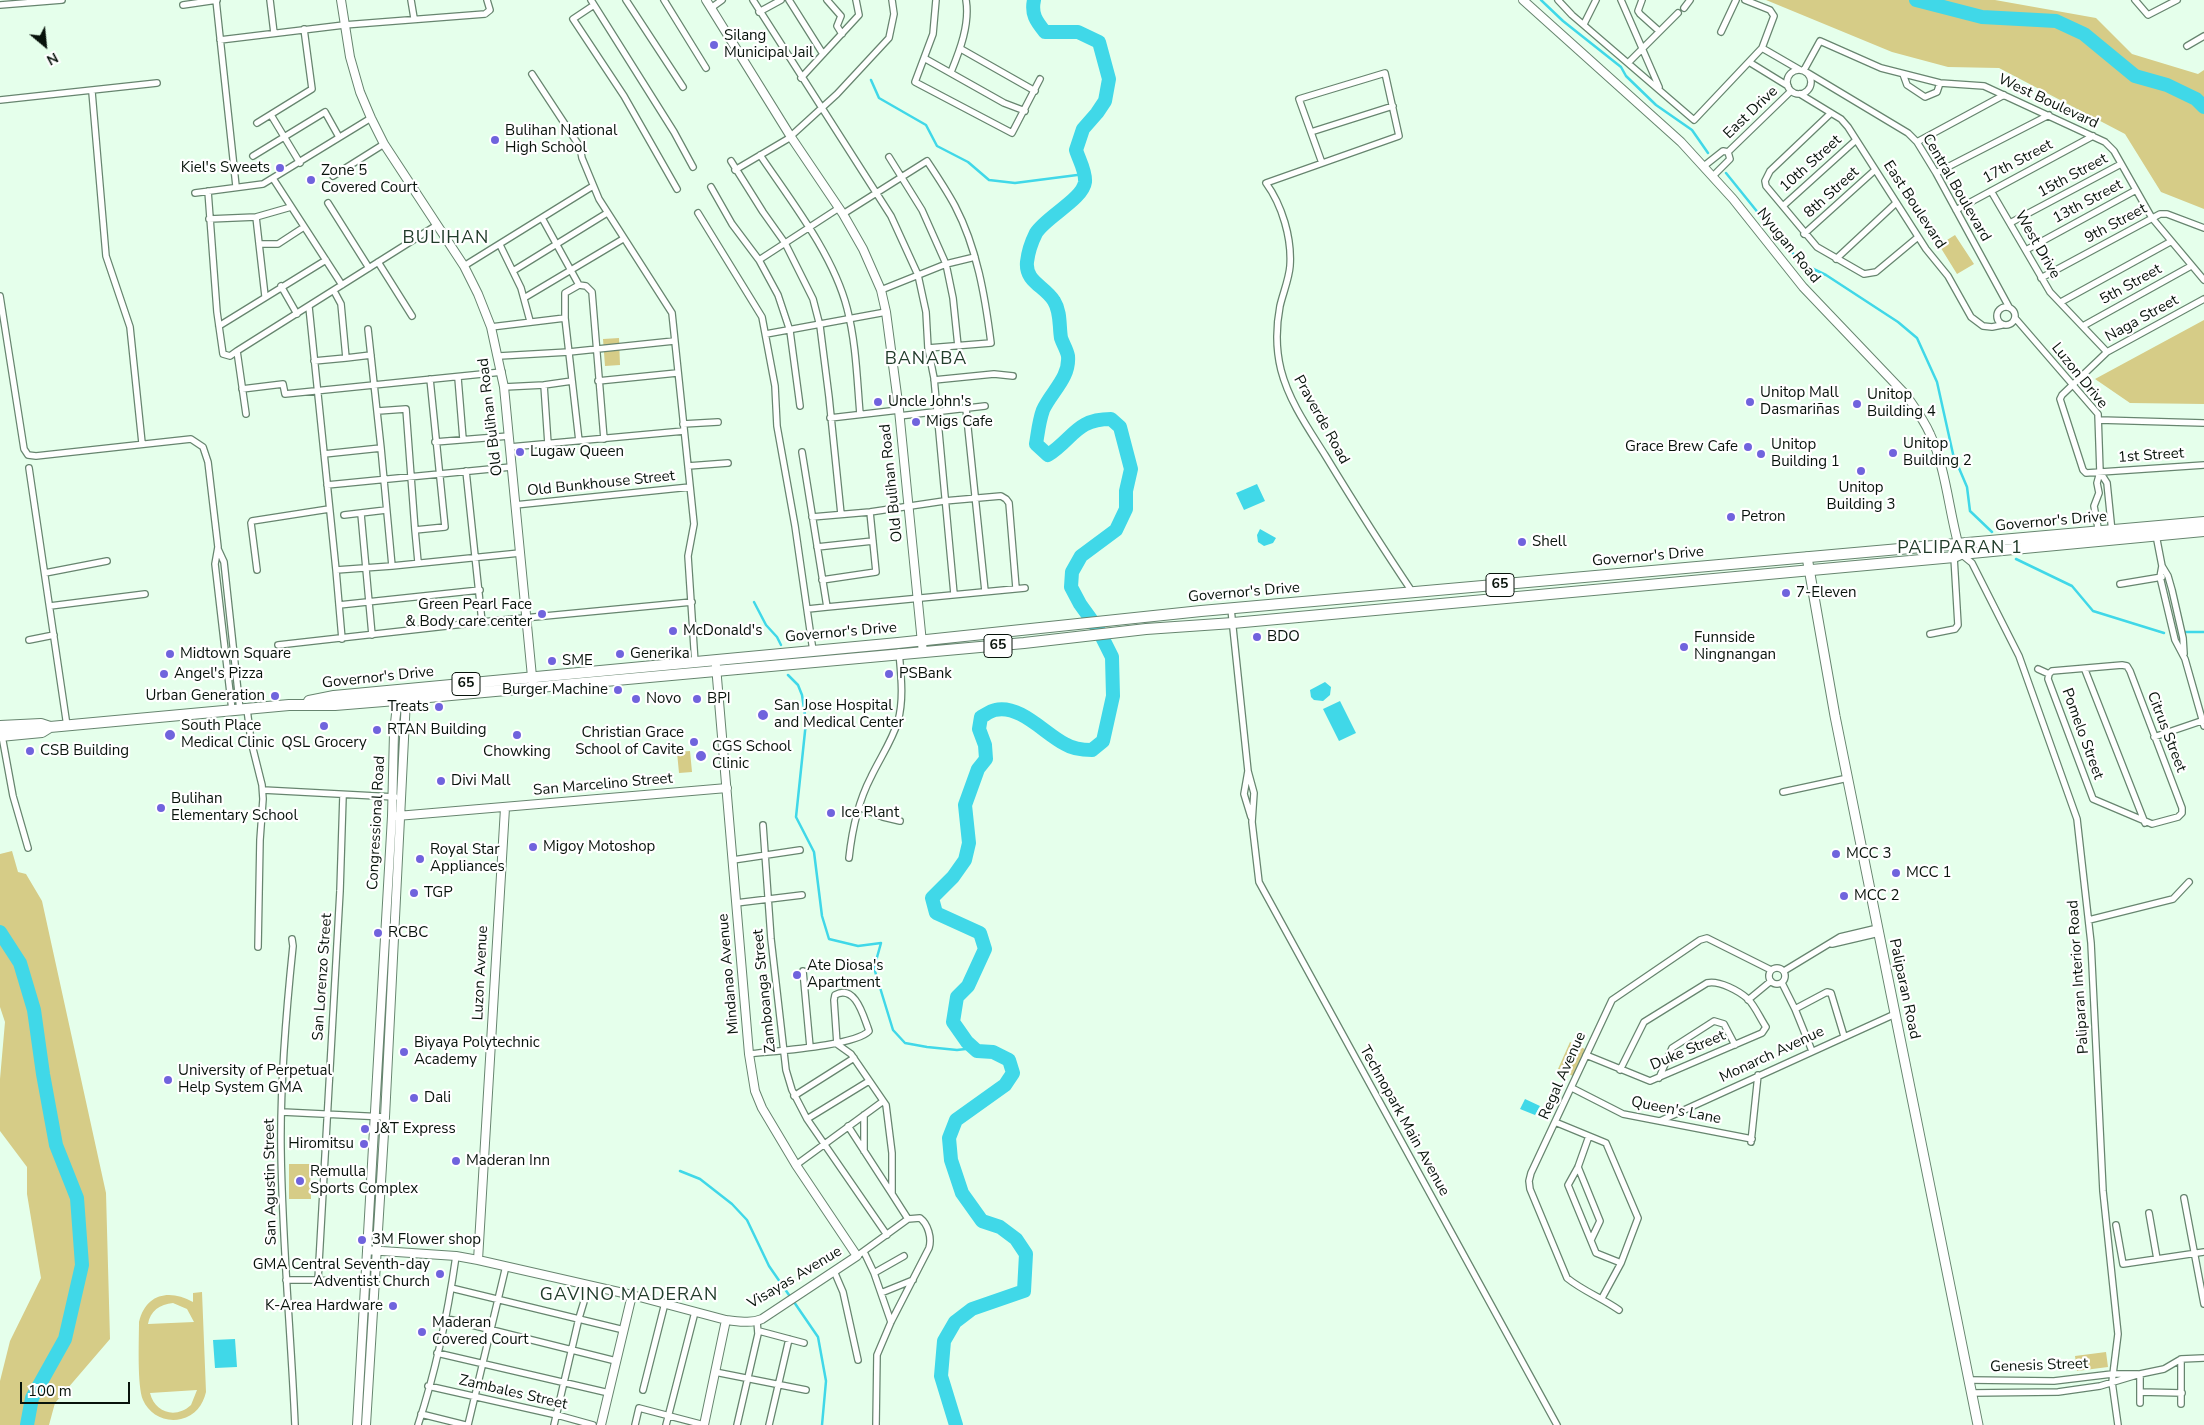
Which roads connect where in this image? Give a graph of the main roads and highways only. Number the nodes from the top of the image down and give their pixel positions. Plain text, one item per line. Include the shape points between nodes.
1 (2204, 522) edge
2 (2156, 531) junction
3 (2204, 532) edge
4 (1958, 552) junction
5 (1807, 557) junction
6 (1808, 570) junction
7 (1146, 624) junction
8 (716, 665) junction
9 (533, 683) junction
10 (1, 733) edge
11 (1978, 1425) edge

1 - 2 highway, Governor's Drive / 65
2 - 3 highway, Governor's Drive / 65
2 - 4 highway, Governor's Drive / 65
4 - 5 highway, Governor's Drive / 65
4 - 6 highway, Governor's Drive / 65
5 - 6 main road, Paliparan Road
5 - 7 highway, Governor's Drive / 65 via 1231,609
6 - 7 highway, Governor's Drive / 65 via 1232,623
6 - 11 main road, Paliparan Road
7 - 8 highway, Governor's Drive / 65 via 1072,625 814,651
7 - 8 highway, Governor's Drive / 65 via 1024,643 923,653
8 - 9 highway, Governor's Drive / 65
8 - 9 highway, Governor's Drive / 65 via 695,662
9 - 10 highway, Governor's Drive / 65 via 336,705 289,705 50,727 42,732

